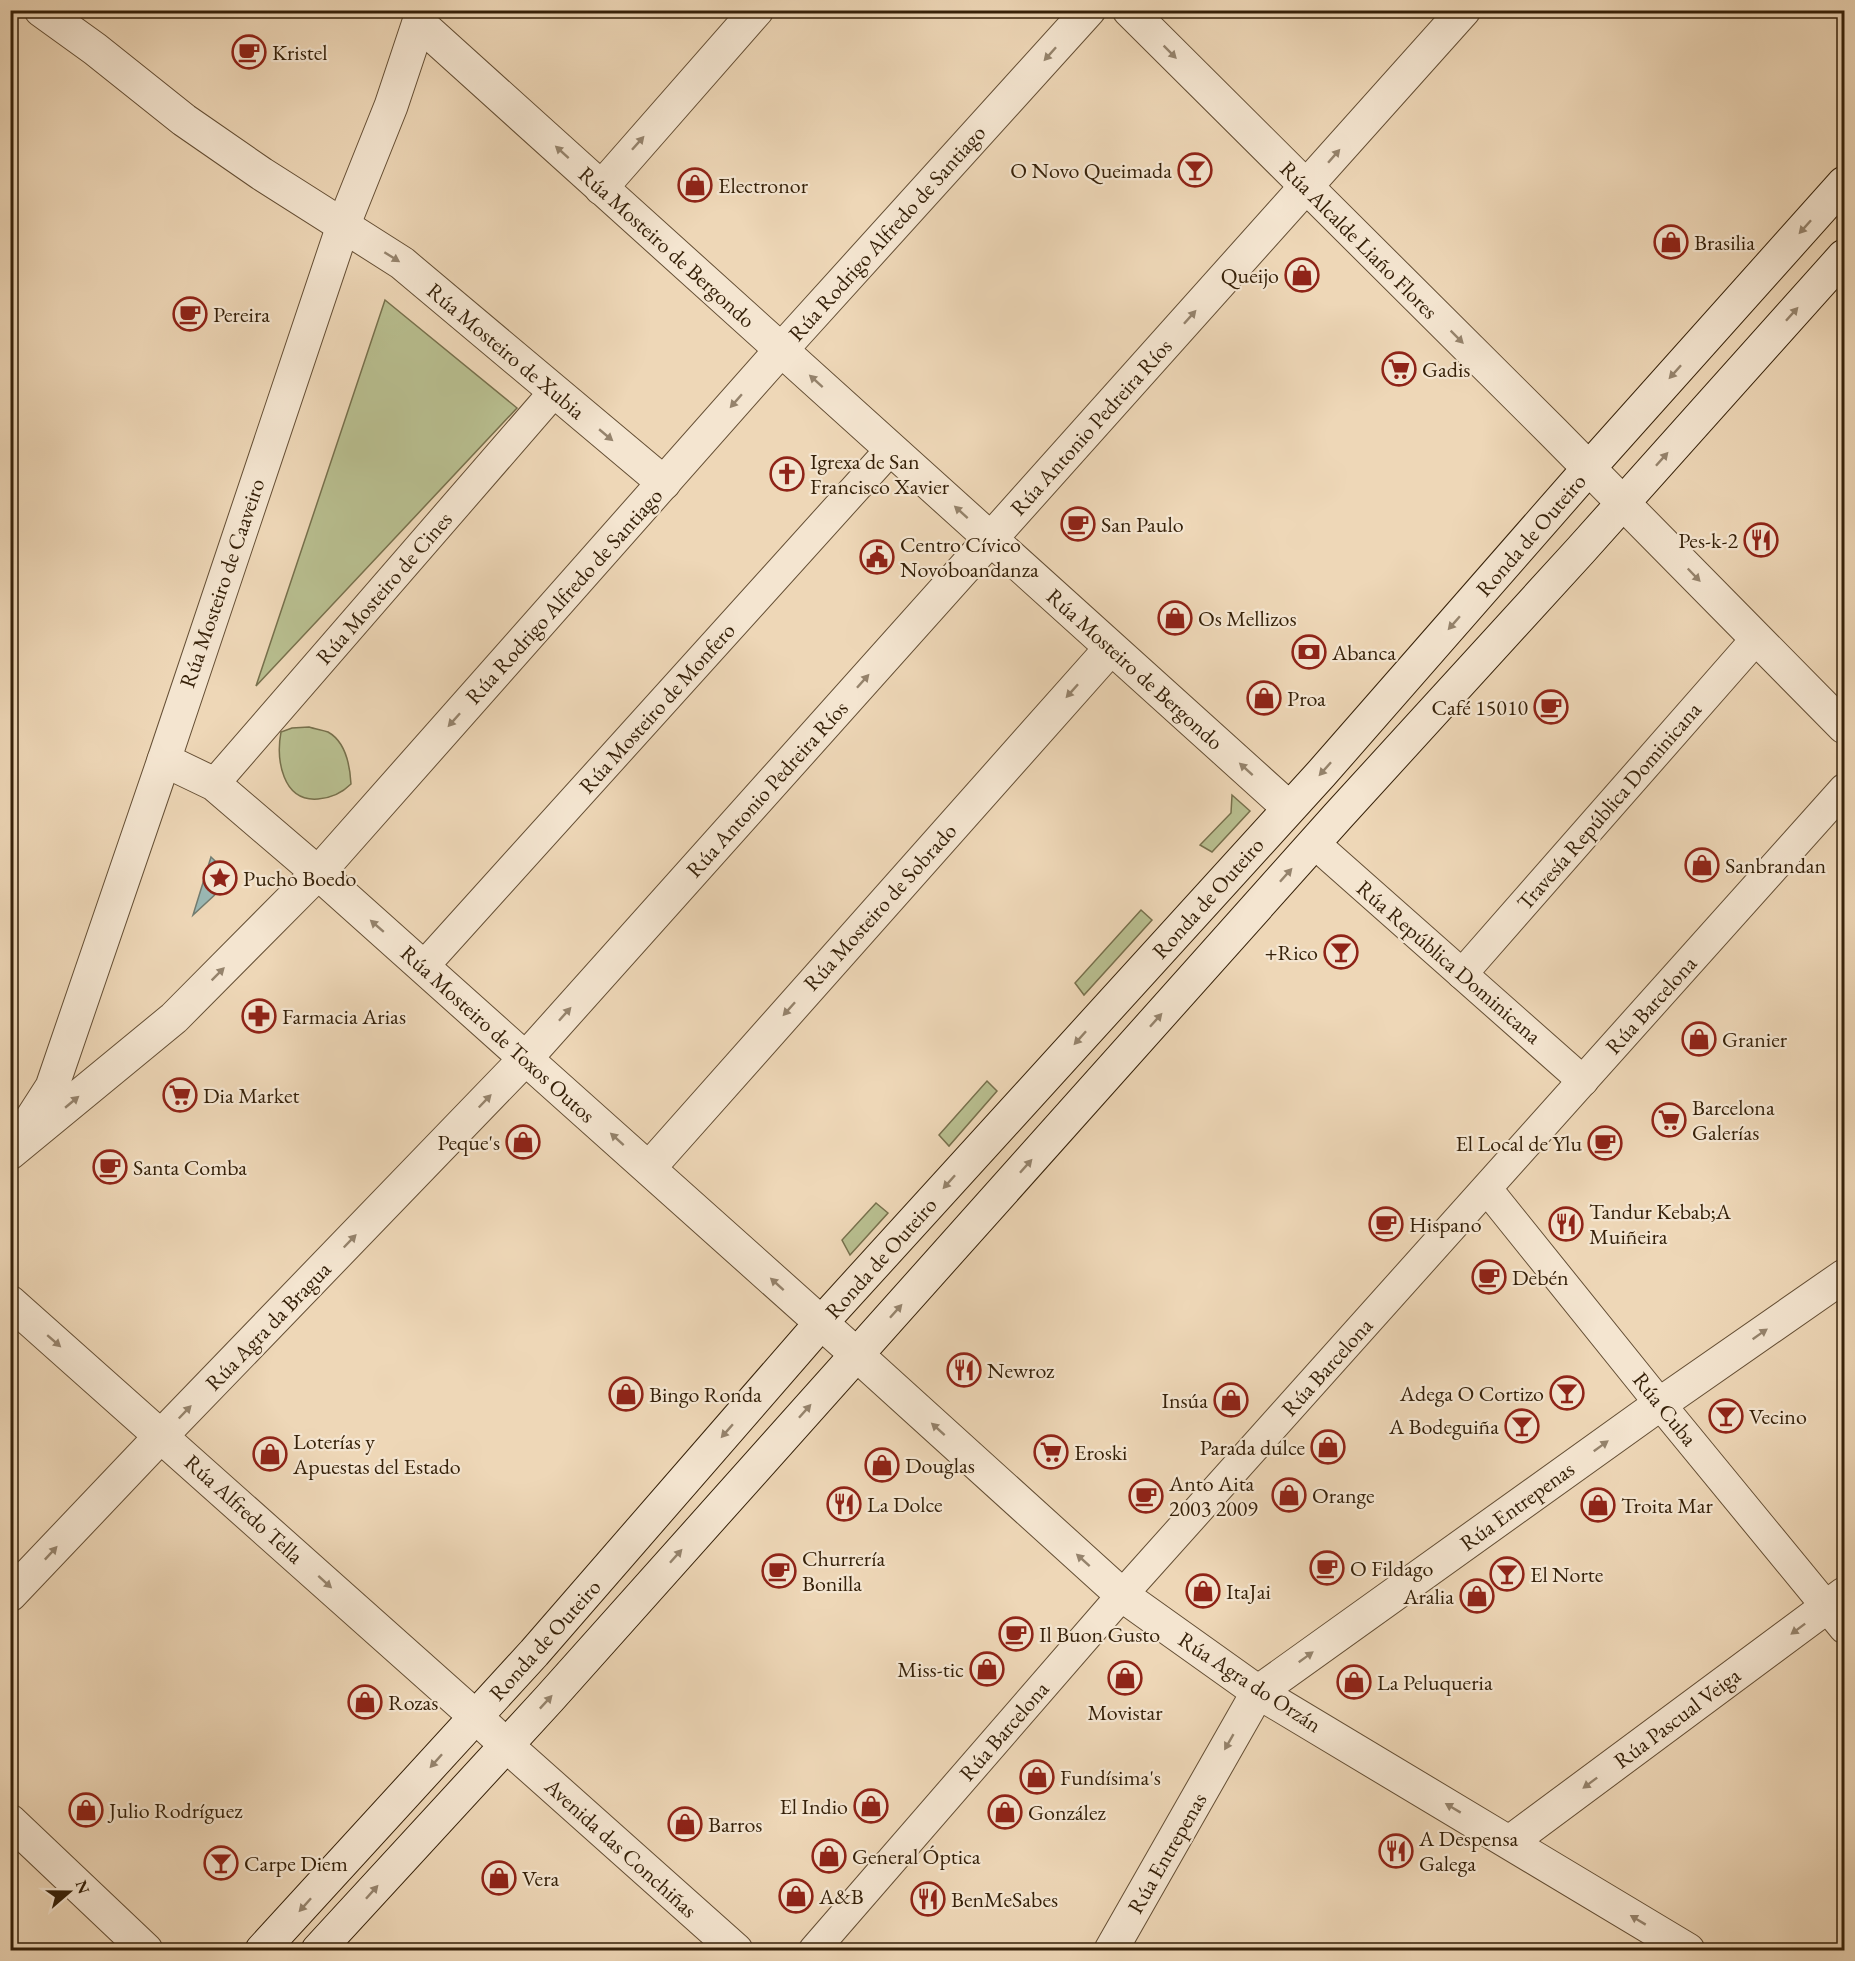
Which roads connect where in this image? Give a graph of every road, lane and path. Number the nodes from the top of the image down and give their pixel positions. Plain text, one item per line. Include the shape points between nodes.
1 (41, 10) edge
2 (757, 10) edge
3 (1089, 10) edge
4 (1129, 10) edge
5 (1464, 10) edge
6 (421, 17) edge
7 (1845, 183) edge
8 (1306, 187) junction
9 (601, 188) junction
10 (343, 226) junction
11 (1845, 256) edge
12 (781, 350) junction
13 (554, 392) junction
14 (891, 449) junction
15 (1589, 468) junction
16 (664, 483) junction
17 (1623, 503) junction
18 (991, 539) junction
19 (1756, 639) junction
20 (1111, 648) junction
21 (1845, 727) edge
22 (164, 760) junction
23 (214, 784) junction
24 (1845, 789) edge
25 (1289, 808) junction
26 (1314, 843) junction
27 (318, 873) junction
28 (423, 967) junction
29 (1462, 974) junction
30 (526, 1058) junction
31 (1583, 1081) junction
32 (14, 1141) edge
33 (649, 1168) junction
34 (1487, 1189) junction
35 (1845, 1276) edge
36 (10, 1302) edge
37 (821, 1323) junction
38 (856, 1354) junction
39 (1660, 1404) junction
40 (162, 1435) junction
41 (10, 1595) edge
42 (1122, 1595) junction
43 (1839, 1610) edge
44 (1258, 1692) junction
45 (476, 1717) junction
46 (506, 1745) junction
47 (10, 1821) edge
48 (1510, 1842) junction
49 (146, 1950) edge
50 (262, 1950) edge
51 (318, 1950) edge
52 (735, 1950) edge
53 (814, 1950) edge
54 (1111, 1950) edge
55 (1688, 1950) edge

1 - 10 street, Rúa Mosteiro de Xubia via 184,120
9 -> 2 street
3 -> 12 street, Rúa Rodrigo Alfredo de Santiago
4 -> 8 street, Rúa Alcalde Liaño Flores
8 -> 5 street, Rúa Antonio Pedreira Ríos
9 -> 6 street, Rúa Mosteiro de Bergondo
6 - 10 street, Rúa Mosteiro de Caaveiro via 391,106
7 -> 15 street, Ronda de Outeiro
8 -> 15 street, Rúa Alcalde Liaño Flores
18 -> 8 street, Rúa Antonio Pedreira Ríos
9 - 12 street, Rúa Mosteiro de Bergondo
10 -> 13 street, Rúa Mosteiro de Xubia via 402,263
10 - 22 street, Rúa Mosteiro de Caaveiro
17 -> 11 street, Ronda de Outeiro
14 -> 12 street, Rúa Mosteiro de Bergondo
12 -> 16 street, Rúa Rodrigo Alfredo de Santiago
13 -> 16 street, Rúa Mosteiro de Xubia
13 - 23 street, Rúa Mosteiro de Cines
18 -> 14 street, Rúa Mosteiro de Bergondo
14 - 28 street, Rúa Mosteiro de Monfero
15 - 17 street, Ronda de Outeiro
15 -> 25 street, Ronda de Outeiro
16 -> 27 street, Rúa Rodrigo Alfredo de Santiago
17 -> 19 street
17 - 26 street, Ronda de Outeiro
18 - 20 street, Rúa Mosteiro de Bergondo
30 -> 18 street, Rúa Antonio Pedreira Ríos
19 - 21 street
19 - 29 street, Travesía República Dominicana
25 -> 20 street, Rúa Mosteiro de Bergondo
20 -> 33 street, Rúa Mosteiro de Sobrado
22 - 23 street, Rúa Mosteiro de Toxos Outos
22 - 32 street, Rúa Mosteiro de Caaveiro via 52,1087
23 - 27 street, Rúa Mosteiro de Toxos Outos
24 - 31 street, Rúa Barcelona
25 -> 37 street, Ronda de Outeiro
26 - 29 street, Rúa República Dominicana
38 -> 26 street, Ronda de Outeiro
28 -> 27 street, Rúa Mosteiro de Toxos Outos
32 -> 27 street, Rúa Rodrigo Alfredo de Santiago via 174,1018
28 - 30 street, Rúa Mosteiro de Toxos Outos
29 - 31 street, Rúa República Dominicana
33 -> 30 street, Rúa Mosteiro de Toxos Outos
40 -> 30 street, Rúa Agra da Bragua
31 - 34 street, Rúa Barcelona
37 -> 33 street, Rúa Mosteiro de Toxos Outos
34 - 39 street, Rúa Cuba
34 - 42 street, Rúa Barcelona
39 -> 35 street, Rúa Entrepenas
36 -> 40 street, Rúa Alfredo Tella
37 - 38 street, Ronda de Outeiro
37 -> 45 street, Ronda de Outeiro
42 -> 38 street, Rúa Agra do Orzán
46 -> 38 street, Ronda de Outeiro
39 - 43 street, Rúa Cuba
44 -> 39 street, Rúa Entrepenas
41 -> 40 street, Rúa Agra da Bragua
40 -> 45 street, Rúa Alfredo Tella
42 - 44 street, Rúa Agra do Orzán
42 - 53 street, Rúa Barcelona
43 -> 48 street, Rúa Pascual Veiga
48 -> 44 street, Rúa Agra do Orzán
44 -> 54 street, Rúa Entrepenas
45 - 46 street, Rúa Alfredo Tella
45 -> 50 street, Ronda de Outeiro
51 -> 46 street, Ronda de Outeiro
46 - 52 street, Avenida das Conchiñas
47 - 49 street
55 -> 48 street, Rúa Agra do Orzán

